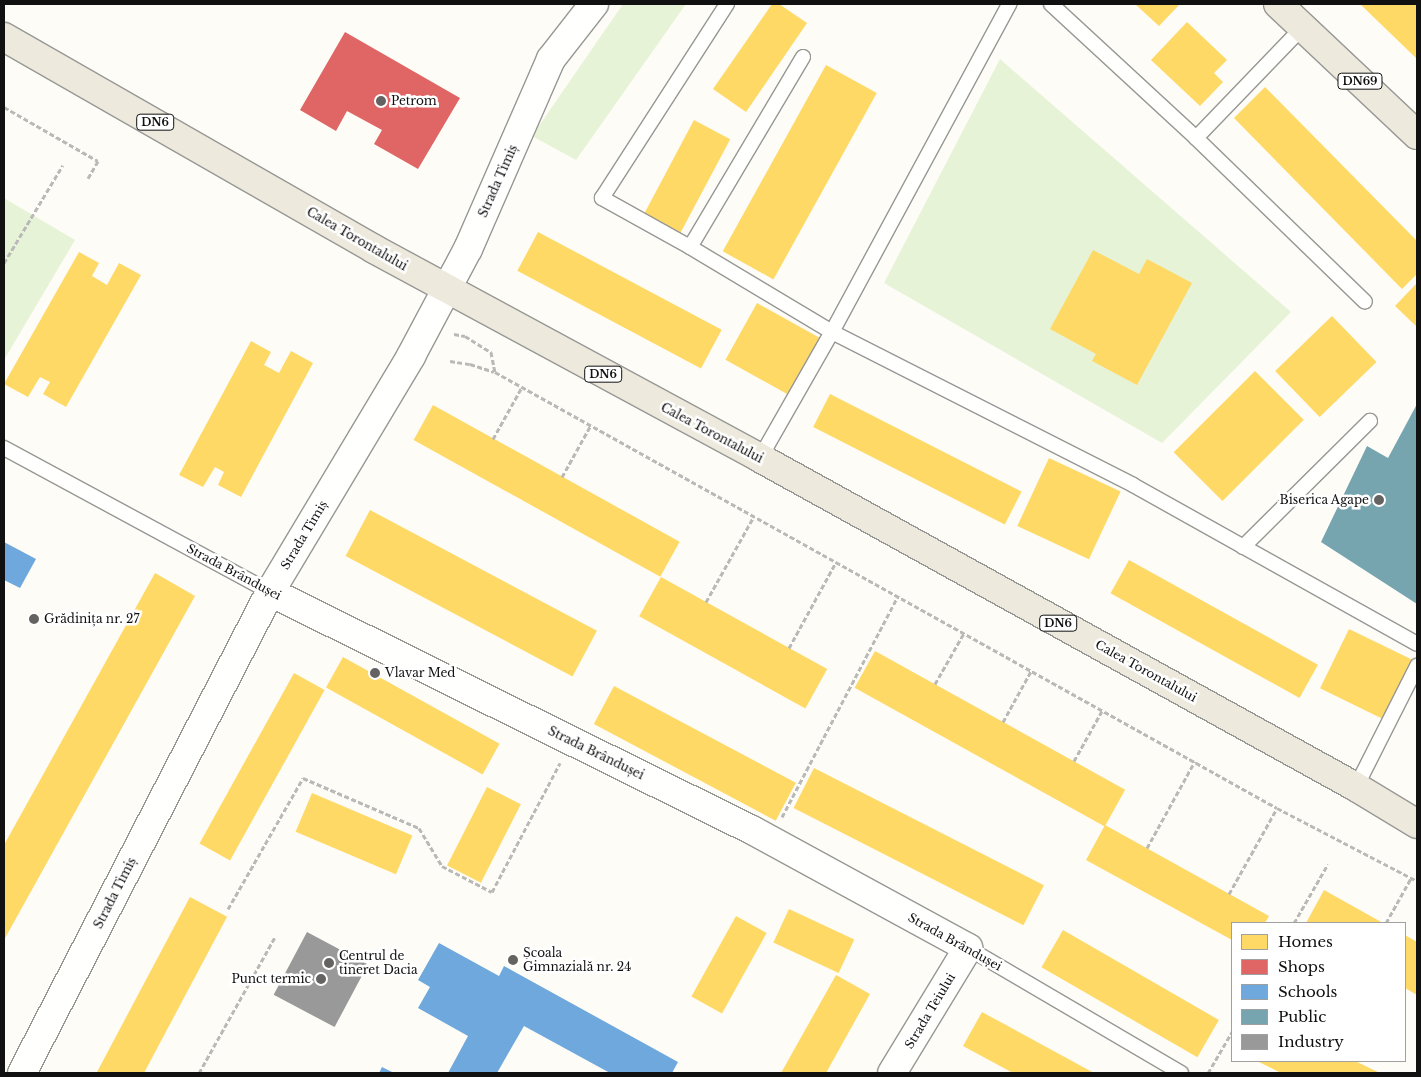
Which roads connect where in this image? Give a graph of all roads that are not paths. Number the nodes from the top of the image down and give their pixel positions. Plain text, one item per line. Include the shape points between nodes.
1 (594, 4) edge
2 (727, 4) edge
3 (1009, 4) edge
4 (1051, 4) edge
5 (1278, 4) edge
6 (1303, 27) junction
7 (5, 39) edge
8 (803, 57) dead end
9 (1417, 135) edge
10 (1196, 138) junction
11 (690, 247) junction
12 (447, 290) junction
13 (1365, 302) dead end
14 (832, 332) junction
15 (1370, 421) dead end
16 (4, 448) edge
17 (760, 458) junction
18 (1243, 547) junction
19 (270, 592) junction
20 (1417, 644) edge
21 (1417, 666) edge
22 (1356, 787) junction
23 (1417, 824) edge
24 (968, 948) junction
25 (22, 1073) edge
26 (892, 1073) edge
27 (1181, 1073) edge

1 - 12 street, Strada Timiș via 551,59
2 - 11 lane via 602,198
3 - 14 lane
4 - 10 lane
5 - 6 main road, DN69
6 - 9 main road, DN69
6 - 10 lane
7 - 12 main road, Calea Torontalului / DN6 via 204,149
8 - 11 lane
10 - 13 lane
11 - 14 lane
12 - 17 main road, Calea Torontalului / DN6
12 - 19 street, Strada Timiș
14 - 17 lane
14 - 18 lane via 1133,485
15 - 18 lane
16 - 19 lane, Strada Brândușei
17 - 22 main road, Calea Torontalului / DN6
18 - 20 lane
19 - 24 street, Strada Brândușei via 770,840
19 - 25 street, Strada Timiș
21 - 22 lane
22 - 23 main road, Calea Torontalului / DN6
24 - 26 street, Strada Teiului
24 - 27 lane, Strada Brândușei

